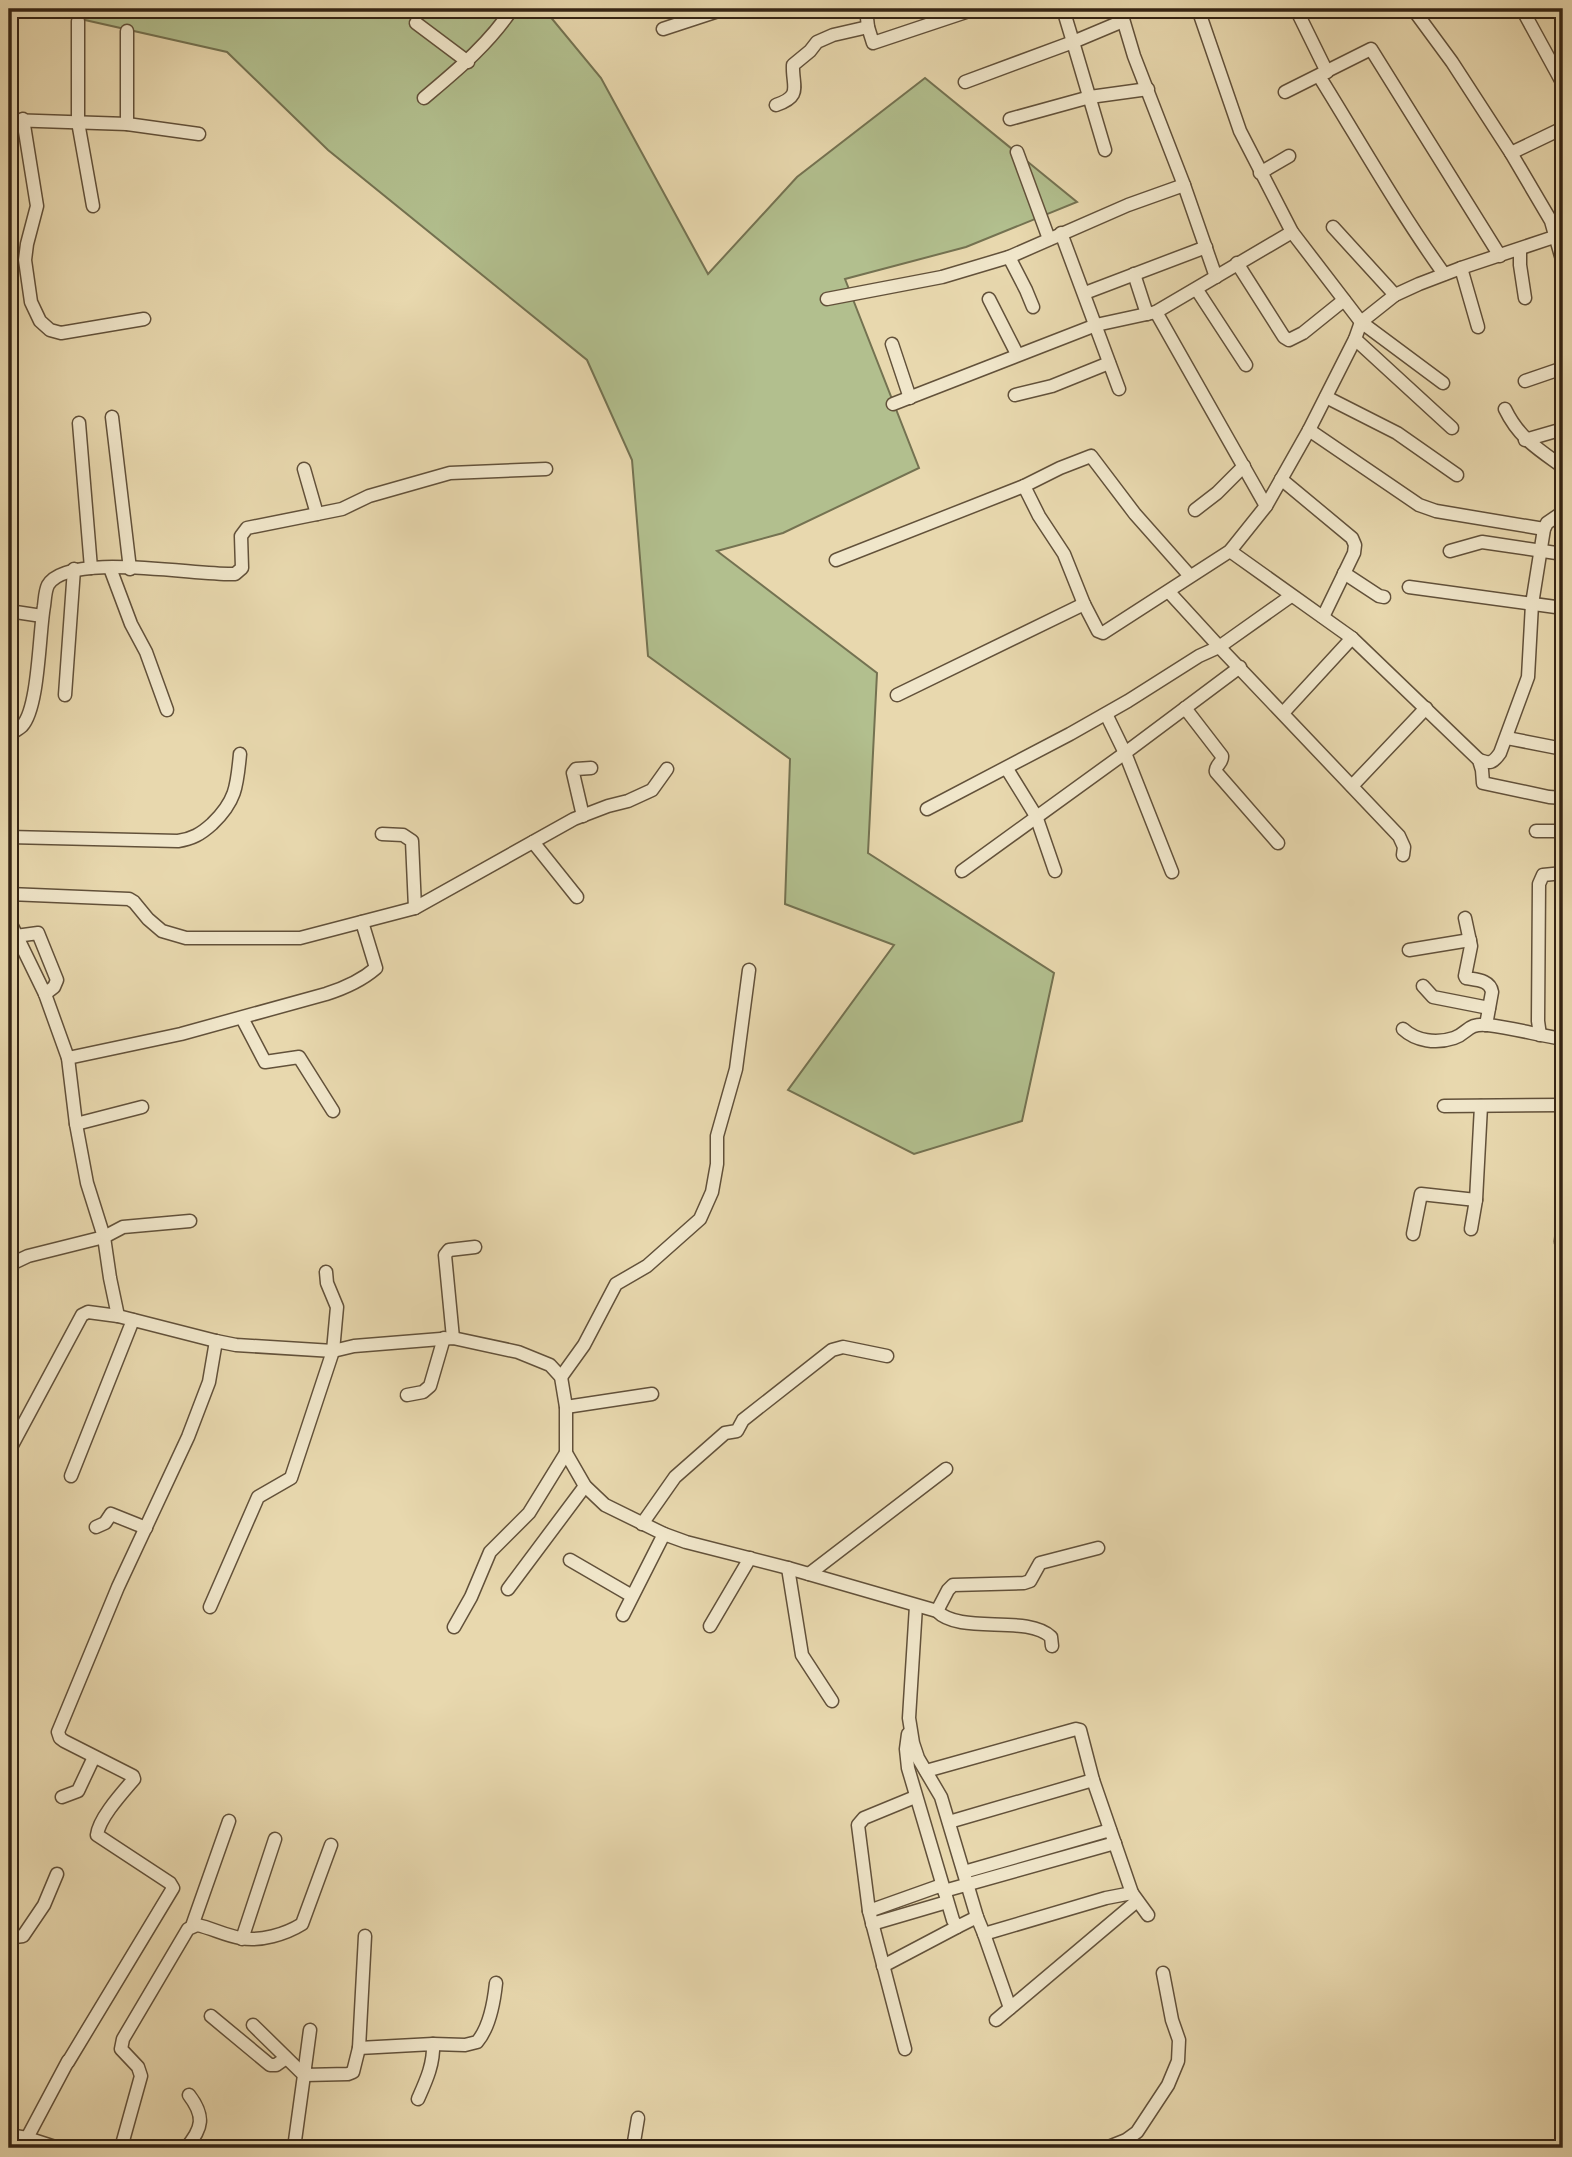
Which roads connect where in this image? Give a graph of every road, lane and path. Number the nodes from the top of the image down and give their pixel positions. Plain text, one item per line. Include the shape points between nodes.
1 (512, 9) edge
2 (724, 9) edge
3 (866, 9) edge
4 (975, 9) edge
5 (1063, 9) edge
6 (1198, 9) edge
7 (1296, 9) edge
8 (1413, 9) edge
9 (1522, 9) edge
10 (1122, 15) edge
11 (78, 21) dead end
12 (416, 23) dead end
13 (868, 27) junction
14 (663, 29) dead end
15 (127, 31) dead end
16 (1073, 42) junction
17 (468, 62) junction
18 (1323, 74) junction
19 (965, 82) dead end
20 (1563, 84) edge
21 (1148, 89) junction
22 (1285, 92) dead end
23 (1090, 97) junction
24 (424, 98) dead end
25 (776, 105) dead end
26 (23, 119) junction
27 (1010, 119) dead end
28 (9, 120) edge
29 (78, 122) junction
30 (127, 124) junction
31 (1563, 128) edge
32 (199, 134) dead end
33 (1105, 150) dead end
34 (1017, 152) dead end
35 (1511, 153) junction
36 (1289, 156) dead end
37 (1260, 173) junction
38 (1184, 185) junction
39 (93, 206) dead end
40 (1333, 227) dead end
41 (1292, 232) junction
42 (1055, 236) junction
43 (1559, 236) edge
44 (1206, 247) junction
45 (1520, 250) junction
46 (1500, 256) junction
47 (1009, 257) junction
48 (1237, 263) junction
49 (1563, 263) edge
50 (1461, 268) junction
51 (1134, 274) junction
52 (1444, 274) junction
53 (1216, 277) junction
54 (1197, 289) junction
55 (1085, 293) junction
56 (1395, 295) junction
57 (1525, 298) dead end
58 (827, 299) dead end
59 (989, 299) dead end
60 (1344, 300) junction
61 (1033, 307) dead end
62 (1152, 313) junction
63 (144, 319) dead end
64 (1361, 322) junction
65 (1096, 325) junction
66 (1478, 327) dead end
67 (1355, 339) junction
68 (892, 344) dead end
69 (1017, 354) junction
70 (1109, 363) junction
71 (1246, 365) dead end
72 (1563, 368) edge
73 (1525, 382) dead end
74 (1443, 383) dead end
75 (1119, 390) dead end
76 (1015, 395) dead end
77 (1326, 397) junction
78 (910, 398) junction
79 (893, 404) dead end
80 (1505, 409) dead end
81 (112, 417) dead end
82 (79, 423) dead end
83 (1452, 428) dead end
84 (1563, 429) edge
85 (1309, 430) junction
86 (1525, 440) junction
87 (1244, 466) junction
88 (1563, 467) edge
89 (304, 469) dead end
90 (546, 469) dead end
91 (1457, 475) dead end
92 (1281, 479) junction
93 (1024, 486) junction
94 (1266, 506) junction
95 (1195, 510) dead end
96 (1563, 512) edge
97 (317, 514) junction
98 (1544, 528) junction
99 (1540, 550) junction
100 (1230, 551) junction
101 (1450, 551) dead end
102 (1563, 554) edge
103 (836, 559) dead end
104 (91, 568) junction
105 (110, 568) junction
106 (74, 569) junction
107 (130, 569) junction
108 (1344, 573) junction
109 (1190, 576) junction
110 (1409, 587) dead end
111 (1169, 592) junction
112 (1291, 596) junction
113 (1384, 597) dead end
114 (1084, 604) junction
115 (1532, 604) junction
116 (1563, 608) edge
117 (9, 611) edge
118 (42, 616) junction
119 (1323, 617) junction
120 (1352, 638) junction
121 (1219, 647) junction
122 (1240, 667) junction
123 (65, 695) dead end
124 (897, 695) dead end
125 (1185, 708) junction
126 (1426, 708) junction
127 (167, 710) dead end
128 (1106, 713) junction
129 (1283, 713) junction
130 (9, 734) edge
131 (1507, 738) junction
132 (1563, 749) edge
133 (1125, 753) junction
134 (240, 754) dead end
135 (1479, 760) junction
136 (591, 768) dead end
137 (667, 769) dead end
138 (1007, 769) junction
139 (1352, 786) junction
140 (1563, 797) edge
141 (927, 809) dead end
142 (583, 816) junction
143 (1037, 816) junction
144 (1536, 831) dead end
145 (1563, 831) edge
146 (382, 834) dead end
147 (9, 838) edge
148 (533, 842) junction
149 (1278, 844) dead end
150 (1403, 855) dead end
151 (962, 871) dead end
152 (1055, 871) dead end
153 (1172, 872) dead end
154 (1563, 873) edge
155 (9, 894) edge
156 (577, 897) dead end
157 (415, 908) junction
158 (1465, 918) dead end
159 (9, 920) edge
160 (362, 922) junction
161 (13, 938) edge
162 (1470, 940) junction
163 (1409, 950) dead end
164 (749, 970) dead end
165 (1423, 986) dead end
166 (44, 994) junction
167 (1489, 1008) junction
168 (242, 1017) junction
169 (1486, 1025) junction
170 (1403, 1029) dead end
171 (1540, 1035) junction
172 (1563, 1040) edge
173 (68, 1058) junction
174 (1563, 1105) edge
175 (1481, 1106) junction
176 (142, 1107) dead end
177 (1444, 1107) dead end
178 (333, 1111) dead end
179 (76, 1124) junction
180 (1476, 1200) junction
181 (190, 1221) dead end
182 (1563, 1221) edge
183 (1471, 1229) dead end
184 (1413, 1234) dead end
185 (104, 1237) junction
186 (1561, 1242) dead end
187 (475, 1247) dead end
188 (9, 1265) edge
189 (326, 1272) dead end
190 (118, 1316) junction
191 (134, 1320) junction
192 (448, 1338) junction
193 (216, 1341) junction
194 (333, 1351) junction
195 (887, 1356) dead end
196 (561, 1377) junction
197 (652, 1394) dead end
198 (407, 1395) dead end
199 (566, 1407) junction
200 (9, 1451) edge
201 (566, 1452) junction
202 (946, 1469) dead end
203 (71, 1476) dead end
204 (585, 1486) junction
205 (642, 1524) junction
206 (96, 1527) dead end
207 (146, 1528) junction
208 (664, 1534) junction
209 (1098, 1548) dead end
210 (750, 1558) junction
211 (570, 1560) dead end
212 (788, 1568) junction
213 (809, 1574) junction
214 (508, 1590) dead end
215 (632, 1596) junction
216 (916, 1606) junction
217 (210, 1607) dead end
218 (937, 1611) junction
219 (623, 1615) dead end
220 (710, 1626) dead end
221 (454, 1627) dead end
222 (1052, 1647) dead end
223 (832, 1701) dead end
224 (910, 1728) junction
225 (93, 1756) junction
226 (926, 1771) junction
227 (1093, 1780) junction
228 (62, 1797) dead end
229 (915, 1797) junction
230 (947, 1816) junction
231 (924, 1820) junction
232 (229, 1821) dead end
233 (1110, 1829) junction
234 (275, 1839) dead end
235 (1115, 1843) junction
236 (331, 1845) dead end
237 (57, 1874) dead end
238 (966, 1878) junction
239 (944, 1893) junction
240 (1134, 1897) junction
241 (1148, 1915) dead end
242 (870, 1917) junction
243 (977, 1917) junction
244 (192, 1926) junction
245 (957, 1927) junction
246 (9, 1932) edge
247 (984, 1934) junction
248 (365, 1936) dead end
249 (242, 1939) junction
250 (883, 1966) junction
251 (1163, 1973) dead end
252 (496, 1983) dead end
253 (1010, 2008) junction
254 (211, 2016) dead end
255 (996, 2020) dead end
256 (253, 2025) dead end
257 (310, 2030) dead end
258 (433, 2044) junction
259 (359, 2048) junction
260 (905, 2049) dead end
261 (286, 2058) junction
262 (304, 2075) junction
263 (189, 2095) dead end
264 (418, 2099) dead end
265 (638, 2118) dead end
266 (9, 2135) edge
267 (27, 2138) junction
268 (58, 2148) edge
269 (121, 2148) edge
270 (186, 2148) edge
271 (294, 2148) edge
272 (634, 2148) edge
273 (1106, 2148) edge

1 - 17 street
2 - 14 street
3 - 13 street
4 - 13 street via 874,43
5 - 16 street
6 - 37 street via 1240,131
7 - 18 street
8 - 35 street
9 - 20 street
10 - 16 street
10 - 21 street
11 - 29 street
12 - 17 street
13 - 25 street via 815,43 793,65 795,90 790,98
15 - 30 street
16 - 19 street
16 - 23 street
17 - 24 street
18 - 22 street
18 - 46 street via 1371,49
18 - 52 street via 1416,235
21 - 23 street
21 - 38 street
23 - 27 street
23 - 33 street
26 - 28 street
26 - 29 street
26 - 63 street via 37,206 25,260 31,302 40,321 61,333
29 - 30 street
29 - 39 street
30 - 32 street
31 - 35 street
34 - 42 street
35 - 43 street
36 - 37 street
37 - 41 street
38 - 42 street
38 - 44 street
40 - 56 street
41 - 48 street
41 - 60 street
42 - 47 street
42 - 55 street
43 - 45 street
43 - 49 street
44 - 51 street
44 - 53 street
45 - 46 street
45 - 57 street
46 - 50 street
47 - 58 street via 942,277
47 - 61 street
48 - 53 street
48 - 60 street via 1289,340
50 - 52 street
50 - 66 street
51 - 55 street
51 - 62 street
52 - 56 street
53 - 54 street
54 - 62 street
54 - 71 street
55 - 65 street
56 - 64 street
59 - 69 street
60 - 64 street
62 - 65 street
62 - 87 street
64 - 67 street
64 - 74 street
65 - 69 street
65 - 70 street
67 - 77 street
67 - 83 street
68 - 78 street
69 - 78 street
70 - 75 street
70 - 76 street
72 - 73 street
77 - 85 street
77 - 91 street via 1397,433
78 - 79 street
80 - 86 street
81 - 107 street
82 - 104 street
84 - 86 street
85 - 92 street
85 - 98 street via 1419,505
86 - 88 street
87 - 94 street
87 - 95 street
89 - 97 street
90 - 97 street via 450,473
92 - 94 street
92 - 108 street via 1353,538 1354,553
93 - 103 street
93 - 109 street via 1093,457
93 - 114 street via 1064,554
94 - 100 street
96 - 98 street
97 - 107 street via 247,528 241,536 242,568 235,574
98 - 99 street
99 - 101 street via 1482,542
99 - 102 street
99 - 115 street
100 - 109 street
100 - 112 street
104 - 105 street
104 - 106 street
105 - 107 street
105 - 127 street
106 - 118 street via 56,576 47,586
106 - 123 street
108 - 113 street
108 - 119 street
109 - 111 street
110 - 115 street
111 - 114 street via 1102,633
111 - 121 street
112 - 119 street
112 - 121 street
114 - 124 street
115 - 116 street
115 - 131 street via 1528,677
117 - 118 street
118 - 130 street via 32,708 23,725
119 - 120 street
120 - 126 street
120 - 129 street
121 - 122 street
121 - 128 street
122 - 125 street
122 - 129 street
125 - 133 street
125 - 149 street via 1222,756 1216,772
126 - 135 street
126 - 139 street
128 - 133 street
128 - 138 street
129 - 139 street
131 - 132 street
131 - 135 street via 1494,762
133 - 143 street
133 - 153 street
134 - 147 street via 228,808 190,839
135 - 140 street via 1483,783
136 - 142 street via 573,773
137 - 142 street via 652,790
138 - 141 street
138 - 143 street
139 - 150 street via 1399,836
142 - 148 street
143 - 151 street
143 - 152 street
144 - 145 street
146 - 157 street via 403,835 412,841
148 - 156 street
148 - 157 street
154 - 171 street via 1543,875 1539,884
155 - 160 street via 129,899 162,931 186,938 300,938
157 - 160 street
158 - 162 street
159 - 161 street
160 - 168 street via 376,968 365,978
161 - 166 street
161 - 166 street via 38,933 57,980
162 - 163 street
162 - 167 street via 1465,976 1489,984
164 - 196 street via 736,1069 717,1136 712,1192 700,1219 647,1266 616,1284 584,1345
165 - 167 street via 1433,997
166 - 173 street
167 - 169 street
168 - 173 street
168 - 178 street via 265,1062 299,1058
169 - 170 street via 1472,1026 1442,1040 1419,1040
169 - 171 street
171 - 172 street
173 - 179 street
174 - 175 street
175 - 177 street
175 - 180 street
176 - 179 street
179 - 185 street via 87,1183
180 - 183 street
180 - 184 street via 1421,1194
181 - 185 street via 123,1227
182 - 186 street
185 - 188 street
185 - 190 street
187 - 192 street via 449,1250 445,1255
189 - 194 street via 337,1307
190 - 191 street
190 - 200 street via 82,1315
191 - 193 street
191 - 203 street
192 - 194 street
192 - 196 street via 518,1352 550,1366
192 - 198 street via 429,1387
193 - 194 street
193 - 207 street via 209,1382
194 - 217 street via 291,1478 257,1497
195 - 205 street via 843,1347 832,1350 743,1420 737,1432 725,1433 675,1477
196 - 199 street
197 - 199 street
199 - 201 street
201 - 204 street
201 - 221 street via 529,1513 490,1552
202 - 213 street
204 - 205 street via 605,1505
204 - 214 street
205 - 208 street
206 - 207 street via 111,1514
207 - 225 street via 58,1732 64,1741
208 - 210 street
208 - 215 street
209 - 218 street via 1040,1563 1024,1583 953,1585
210 - 212 street
210 - 220 street
211 - 215 street
212 - 213 street
212 - 223 street via 802,1655
213 - 216 street
215 - 219 street
216 - 218 street
216 - 224 street
218 - 222 street via 945,1618 1038,1629 1051,1637
224 - 226 street
224 - 229 street via 907,1759
225 - 228 street via 78,1791
225 - 267 street via 134,1778 97,1835 173,1888
226 - 227 street via 1078,1729
226 - 230 street
227 - 230 street
227 - 233 street
229 - 231 street
229 - 242 street via 859,1822
230 - 231 street
230 - 238 street
231 - 239 street
232 - 244 street
233 - 235 street
233 - 238 street
234 - 249 street
235 - 238 street
235 - 240 street
236 - 249 street via 302,1924 261,1938
237 - 246 street via 26,1933 18,1937
238 - 239 street
238 - 243 street
239 - 242 street
239 - 245 street
240 - 241 street
240 - 247 street via 1106,1898
240 - 253 street
242 - 250 street
243 - 245 street
243 - 247 street
244 - 249 street
244 - 269 street via 122,2039 121,2049 141,2076
245 - 250 street
247 - 253 street
248 - 259 street
250 - 260 street
251 - 273 street via 1179,2040 1178,2061 1137,2132
252 - 258 street via 477,2042
253 - 255 street
254 - 261 street via 270,2065
256 - 261 street
257 - 262 street
258 - 259 street
258 - 264 street via 434,2056
259 - 262 street via 350,2074
261 - 262 street
262 - 271 street
263 - 270 street via 199,2108 200,2121
265 - 272 street
266 - 267 street
267 - 268 street

